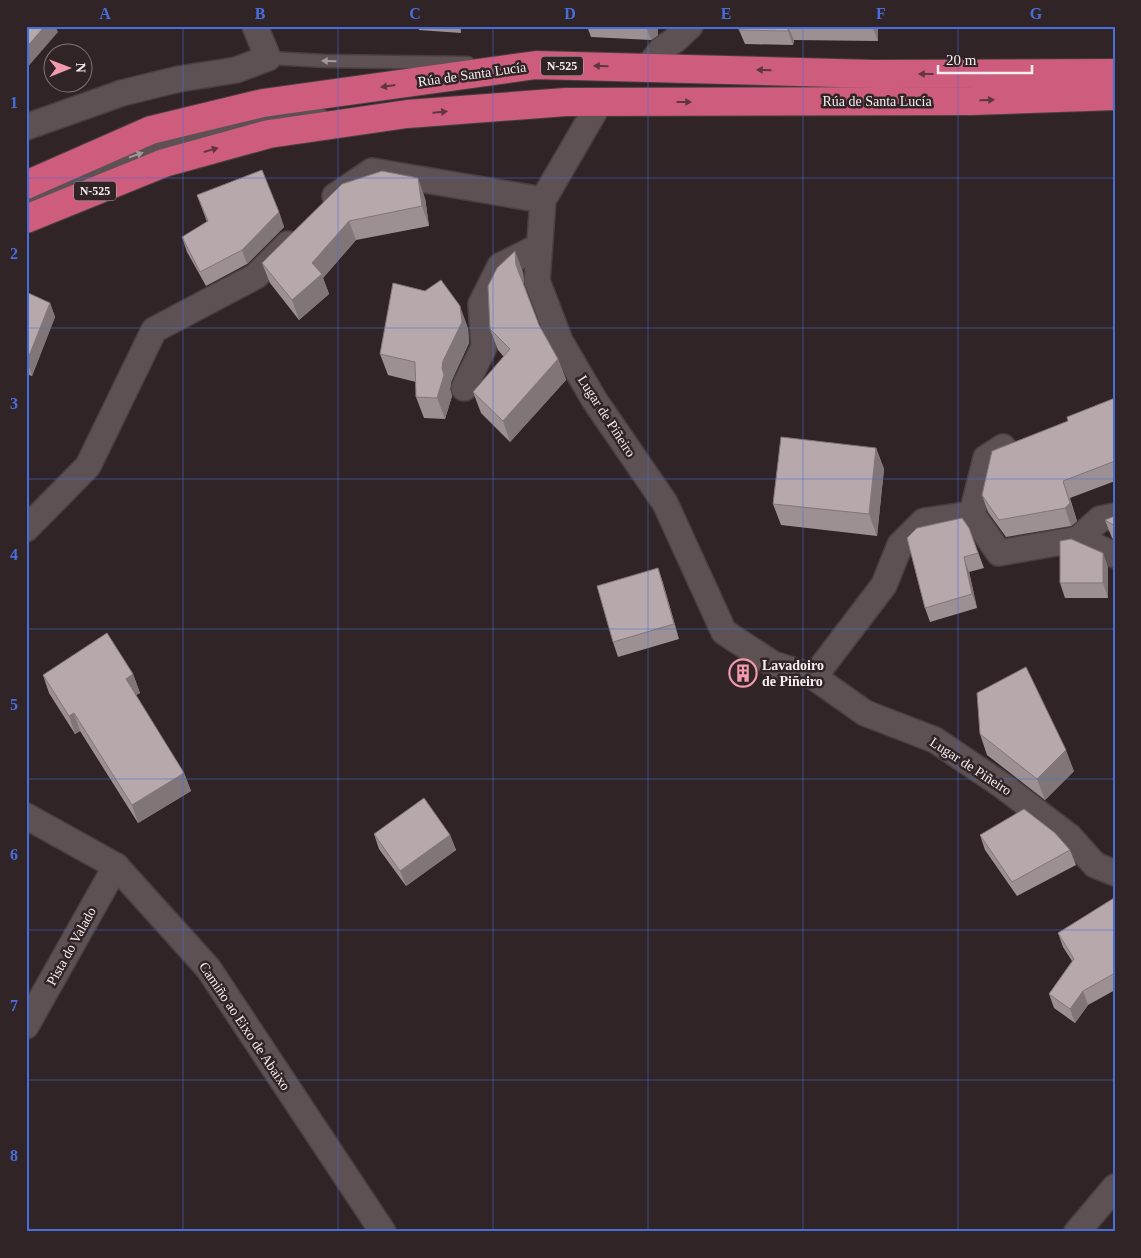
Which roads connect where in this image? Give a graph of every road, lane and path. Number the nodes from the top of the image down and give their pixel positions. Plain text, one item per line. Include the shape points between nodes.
1 (255, 26) edge
2 (690, 26) edge
3 (268, 58) junction
4 (536, 65) junction
5 (648, 67) junction
6 (1115, 72) edge
7 (1115, 96) edge
8 (600, 102) junction
9 (337, 124) junction
10 (26, 127) edge
11 (26, 186) edge
12 (26, 200) edge
13 (543, 200) junction
14 (322, 209) edge
15 (26, 219) edge
16 (302, 229) edge
17 (538, 247) junction
18 (464, 388) dead end
19 (1003, 447) edge
20 (972, 514) junction
21 (1115, 516) edge
22 (26, 529) edge
23 (1078, 540) junction
24 (1115, 554) edge
25 (814, 677) junction
26 (26, 816) edge
27 (116, 866) junction
28 (1115, 873) edge
29 (26, 1026) edge
30 (1115, 1186) edge
31 (383, 1232) edge
32 (1077, 1232) edge

1 - 3 street
2 - 5 street via 662,49
4 -> 3 lane
3 - 10 street via 236,70 122,93
5 -> 4 highway, Rúa de Santa Lucía / N-525
4 -> 11 highway, Rúa de Santa Lucía / N-525 via 263,103 151,130
6 -> 5 highway, Rúa de Santa Lucía / N-525 via 872,74
8 -> 7 highway, Rúa de Santa Lucía / N-525 via 971,101
9 -> 8 highway, Rúa de Santa Lucía / N-525 via 408,114
8 - 13 street, Lugar de Piñeiro
12 -> 9 street via 127,158 200,133 253,120 302,117
15 -> 9 highway, Rúa de Santa Lucía / N-525 via 164,163 269,134
13 - 14 street via 372,171
13 - 17 street, Lugar de Piñeiro
16 - 22 street via 256,276 154,330 88,466
17 - 18 street via 500,266 481,304 484,346
17 - 25 street, Lugar de Piñeiro via 537,281 560,341 595,402 665,503 724,632 773,664
19 - 20 street via 986,458
20 - 23 street via 999,553
20 - 25 street via 924,521 900,545 884,585
21 - 23 street via 1100,520
23 - 24 street
25 - 28 street, Lugar de Piñeiro via 865,713 935,740 1004,786 1070,837 1095,865
26 - 27 street, Camiño ao Eixo de Abaixo
27 - 29 street, Pista do Valado
27 - 31 street, Camiño ao Eixo de Abaixo via 208,968
30 - 32 street

